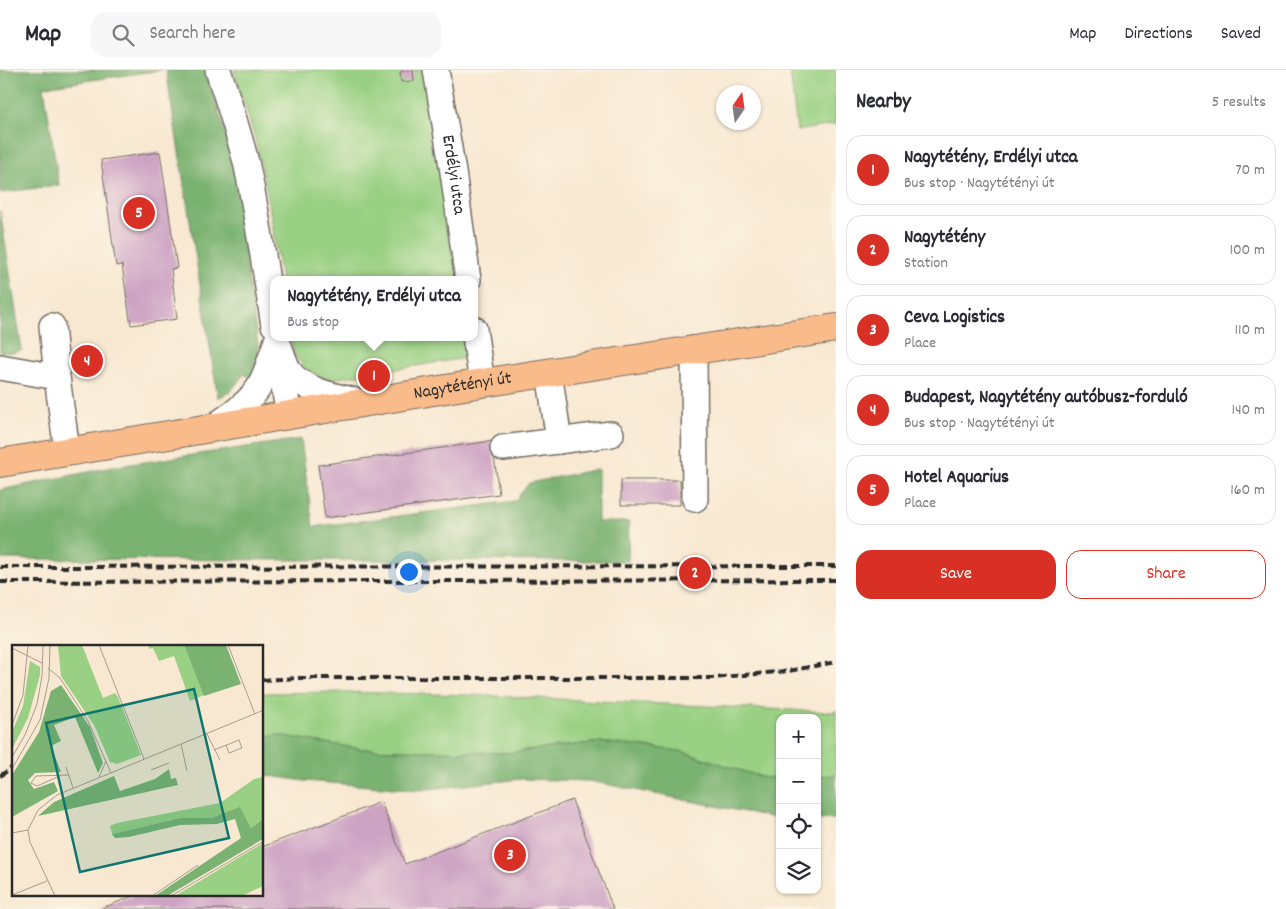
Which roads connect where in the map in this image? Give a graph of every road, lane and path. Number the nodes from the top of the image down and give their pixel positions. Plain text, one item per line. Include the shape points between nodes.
1 (218, 70) edge
2 (436, 70) edge
3 (467, 276) edge
4 (270, 301) edge
5 (52, 326) dead end
6 (836, 328) edge
7 (274, 341) edge
8 (277, 341) edge
9 (278, 341) edge
10 (476, 341) edge
11 (694, 350) junction
12 (3, 368) edge
13 (549, 372) junction
14 (57, 377) junction
15 (482, 383) junction
16 (364, 403) junction
17 (289, 415) junction
18 (214, 427) junction
19 (611, 434) dead end
20 (559, 441) junction
21 (504, 448) dead end
22 (67, 451) junction
23 (0, 463) edge
24 (696, 499) dead end

1 - 4 street via 245,161
2 - 3 street, Erdélyi utca
5 - 14 street
6 - 11 main road, Nagytétényi út
7 - 18 street via 262,381 254,394
8 - 17 street
9 - 16 street via 289,371 305,385
10 - 15 street
11 - 13 main road, Nagytétényi út
11 - 24 street
12 - 14 street
13 - 15 main road, Nagytétényi út
13 - 20 street
14 - 22 street
15 - 16 main road, Nagytétényi út
16 - 17 main road, Nagytétényi út
17 - 18 main road, Nagytétényi út
18 - 22 main road, Nagytétényi út
19 - 20 street
20 - 21 street
22 - 23 main road, Nagytétényi út

